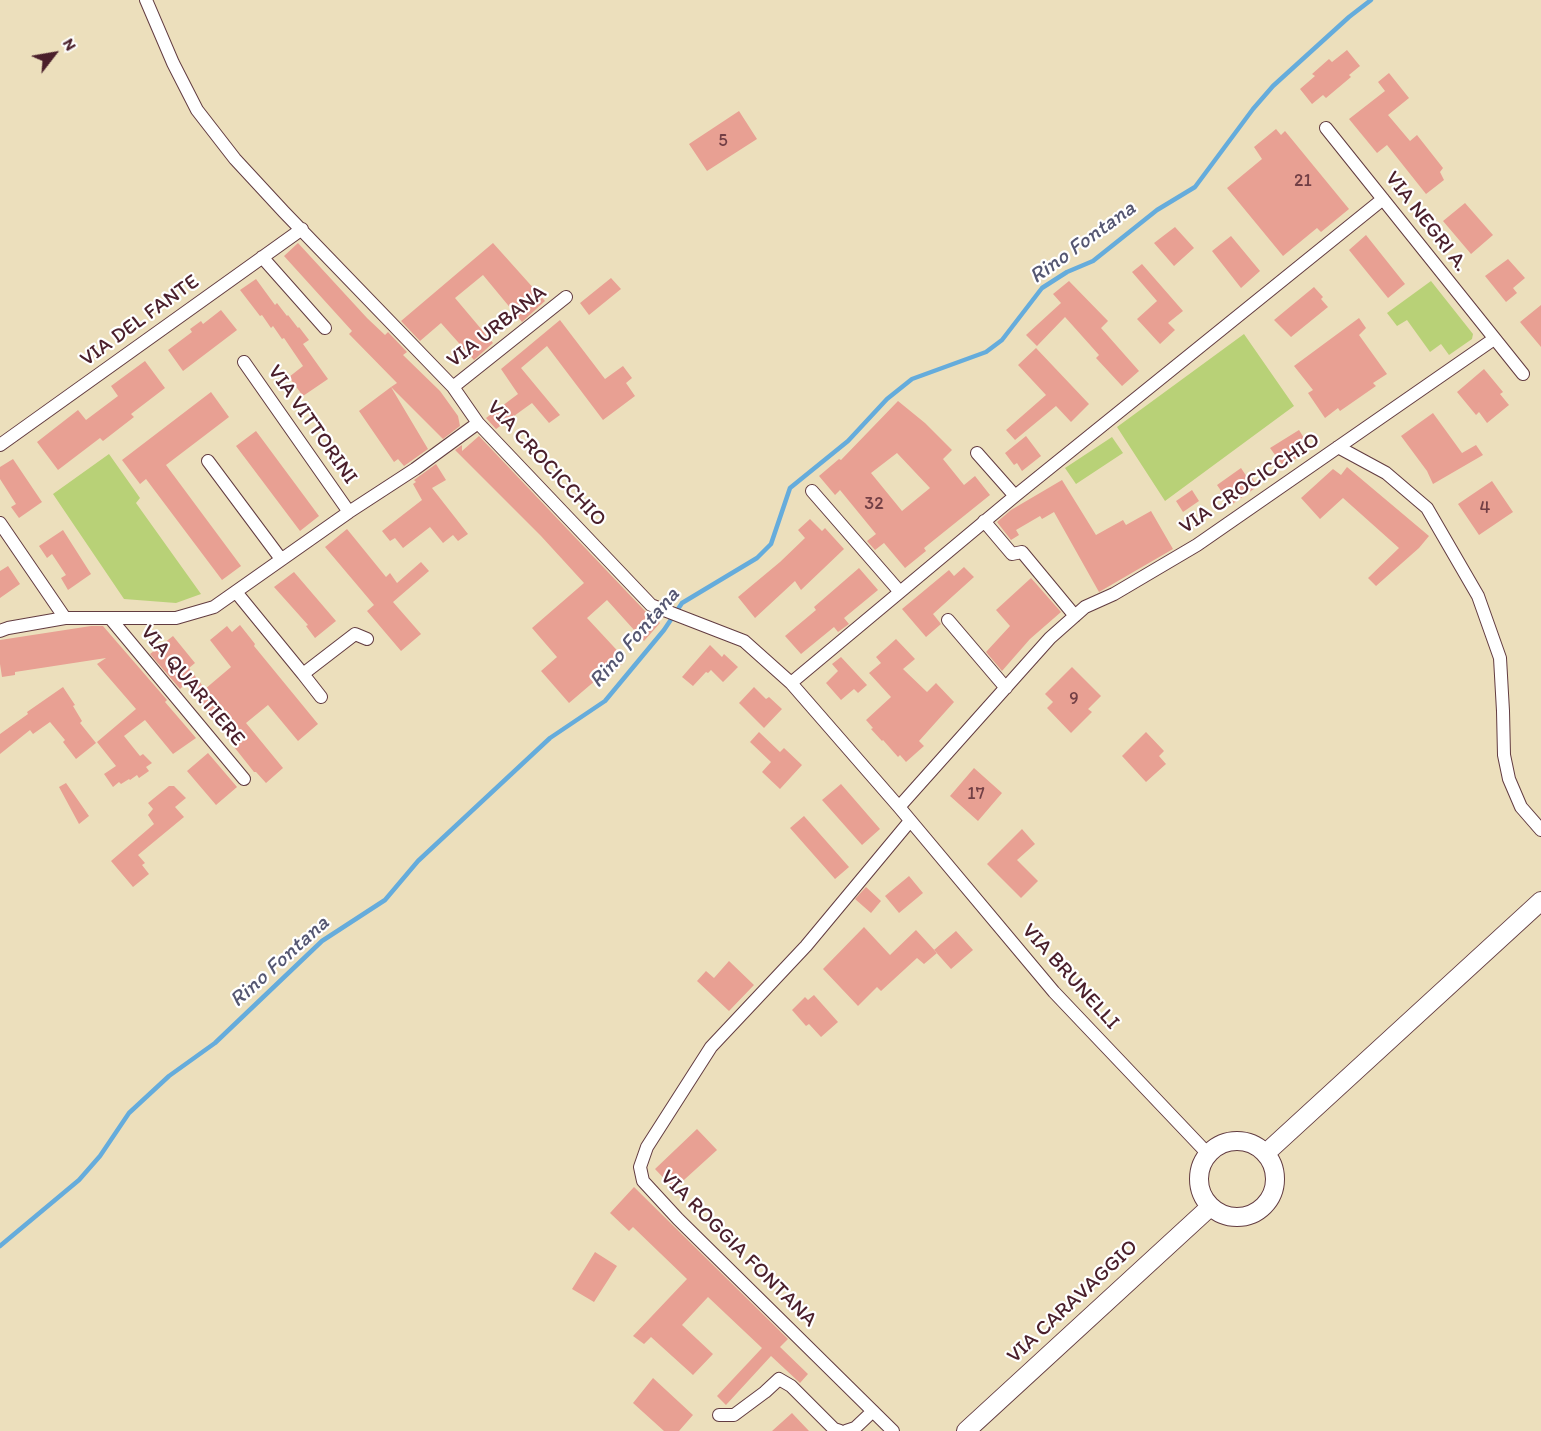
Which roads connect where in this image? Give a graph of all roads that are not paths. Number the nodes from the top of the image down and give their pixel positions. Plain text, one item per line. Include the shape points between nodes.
1 (146, 0) edge
2 (1326, 128) dead end
3 (1383, 199) junction
4 (302, 229) junction
5 (262, 257) junction
6 (566, 297) dead end
7 (326, 328) dead end
8 (1494, 339) junction
9 (244, 362) dead end
10 (1523, 374) dead end
11 (453, 387) junction
12 (478, 423) junction
13 (0, 446) edge
14 (1338, 447) junction
15 (977, 453) dead end
16 (208, 461) dead end
17 (812, 491) dead end
18 (1015, 496) junction
19 (349, 512) junction
20 (984, 521) junction
21 (0, 523) edge
22 (281, 560) junction
23 (236, 592) junction
24 (900, 592) junction
25 (1075, 616) junction
26 (65, 618) junction
27 (110, 618) junction
28 (948, 620) dead end
29 (0, 631) edge
30 (367, 639) dead end
31 (303, 674) junction
32 (791, 683) junction
33 (1006, 687) junction
34 (321, 697) dead end
35 (244, 779) dead end
36 (899, 807) junction
37 (910, 821) junction
38 (1541, 830) edge
39 (1541, 901) edge
40 (1266, 1153) junction
41 (1208, 1154) junction
42 (1210, 1207) junction
43 (873, 1411) junction
44 (719, 1415) dead end
45 (840, 1431) edge
46 (846, 1431) edge
47 (893, 1431) edge
48 (966, 1431) edge

1 - 4 street, VIA CROCICCHIO via 197,110 235,159
2 - 3 street, VIA NEGRI A.
3 - 8 street, VIA NEGRI A.
3 - 18 street
4 - 5 street, VIA DEL FANTE
4 - 11 street, VIA CROCICCHIO
5 - 7 street
5 - 13 street, VIA DEL FANTE
6 - 11 street, VIA URBANA
8 - 10 street, VIA NEGRI A.
8 - 14 street
9 - 19 street, VIA VITTORINI
11 - 12 street, VIA CROCICCHIO
12 - 19 street
12 - 32 street, VIA CROCICCHIO via 651,604 744,641
14 - 25 street, VIA CROCICCHIO via 1197,545
14 - 38 street, VIA CROCICCHIO via 1386,473 1427,508 1478,596 1500,658 1504,755 1509,779 1521,807
15 - 18 street
16 - 22 street
17 - 24 street
18 - 20 street
19 - 22 street
20 - 24 street
20 - 25 street via 1012,554 1022,552
21 - 26 street
22 - 23 street
23 - 27 street via 214,607 176,618
23 - 31 street
24 - 32 street
25 - 33 street, VIA CROCICCHIO
26 - 27 street
26 - 29 street
27 - 35 street, VIA QUARTIERE
28 - 33 street
30 - 31 street via 355,634
31 - 34 street
32 - 36 street, VIA CROCICCHIO
33 - 36 street, VIA CROCICCHIO
36 - 37 street, VIA CROCICCHIO
37 - 41 street, VIA BRUNELLI via 1054,992
37 - 43 street, VIA ROGGIA FONTANA via 806,946 711,1047 646,1147 640,1167 643,1181 678,1219
39 - 40 street
40 - 41 street via 1256,1145 1230,1141
40 - 42 street via 1275,1171 1269,1202 1247,1217 1234,1218
41 - 42 street via 1202,1163 1199,1186
42 - 48 street, VIA CARAVAGGIO
43 - 46 street
43 - 47 street, VIA ROGGIA FONTANA
44 - 45 street via 734,1415 780,1378

